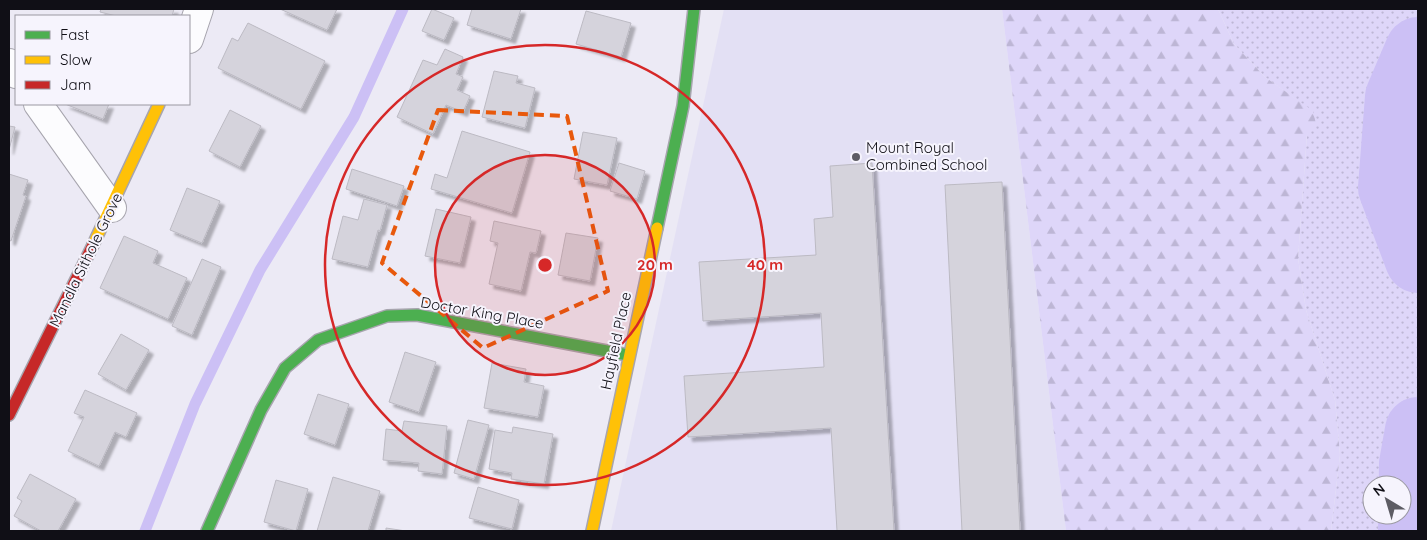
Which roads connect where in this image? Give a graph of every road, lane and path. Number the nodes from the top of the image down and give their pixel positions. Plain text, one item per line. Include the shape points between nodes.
1 (199, 9) edge
2 (694, 9) edge
3 (190, 36) edge
4 (39, 105) edge
5 (159, 105) edge
6 (112, 208) junction
7 (628, 355) junction
8 (9, 415) edge
9 (207, 531) edge
10 (592, 531) edge

1 - 3 street
2 - 7 street, Hayfield Place via 683,106
4 - 6 street
5 - 6 street, Mandla Sithole Grove
6 - 8 street, Mandla Sithole Grove
7 - 9 street, Doctor King Place via 417,315 387,316 318,340 285,368 261,410
7 - 10 street, Hayfield Place

